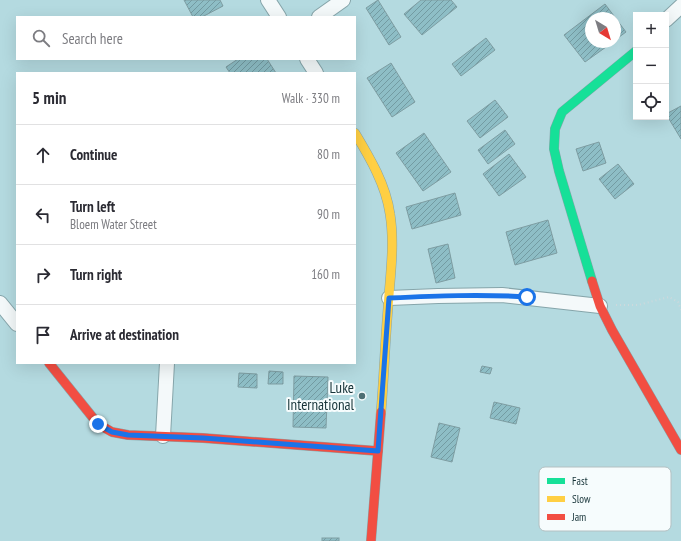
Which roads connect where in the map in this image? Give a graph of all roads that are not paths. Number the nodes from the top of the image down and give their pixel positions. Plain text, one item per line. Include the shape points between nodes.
1 (268, 0) edge
2 (343, 0) edge
3 (681, 6) edge
4 (278, 16) edge
5 (320, 16) edge
6 (669, 17) edge
7 (633, 53) edge
8 (308, 60) edge
9 (315, 72) edge
10 (356, 135) edge
11 (389, 298) junction
12 (0, 303) edge
13 (600, 306) junction
14 (16, 323) edge
15 (50, 364) edge
16 (167, 364) edge
17 (163, 436) junction
18 (681, 450) edge
19 (378, 451) junction
20 (371, 541) edge

1 - 4 street
2 - 5 street
3 - 6 street
7 - 13 street via 562,112 555,129 554,148 559,171
8 - 9 street
10 - 11 street via 379,174 388,207 392,234
11 - 13 street via 502,295
11 - 19 street
12 - 14 street
13 - 18 street
15 - 17 street via 98,424 105,429 128,435
16 - 17 street
17 - 19 street
19 - 20 street

